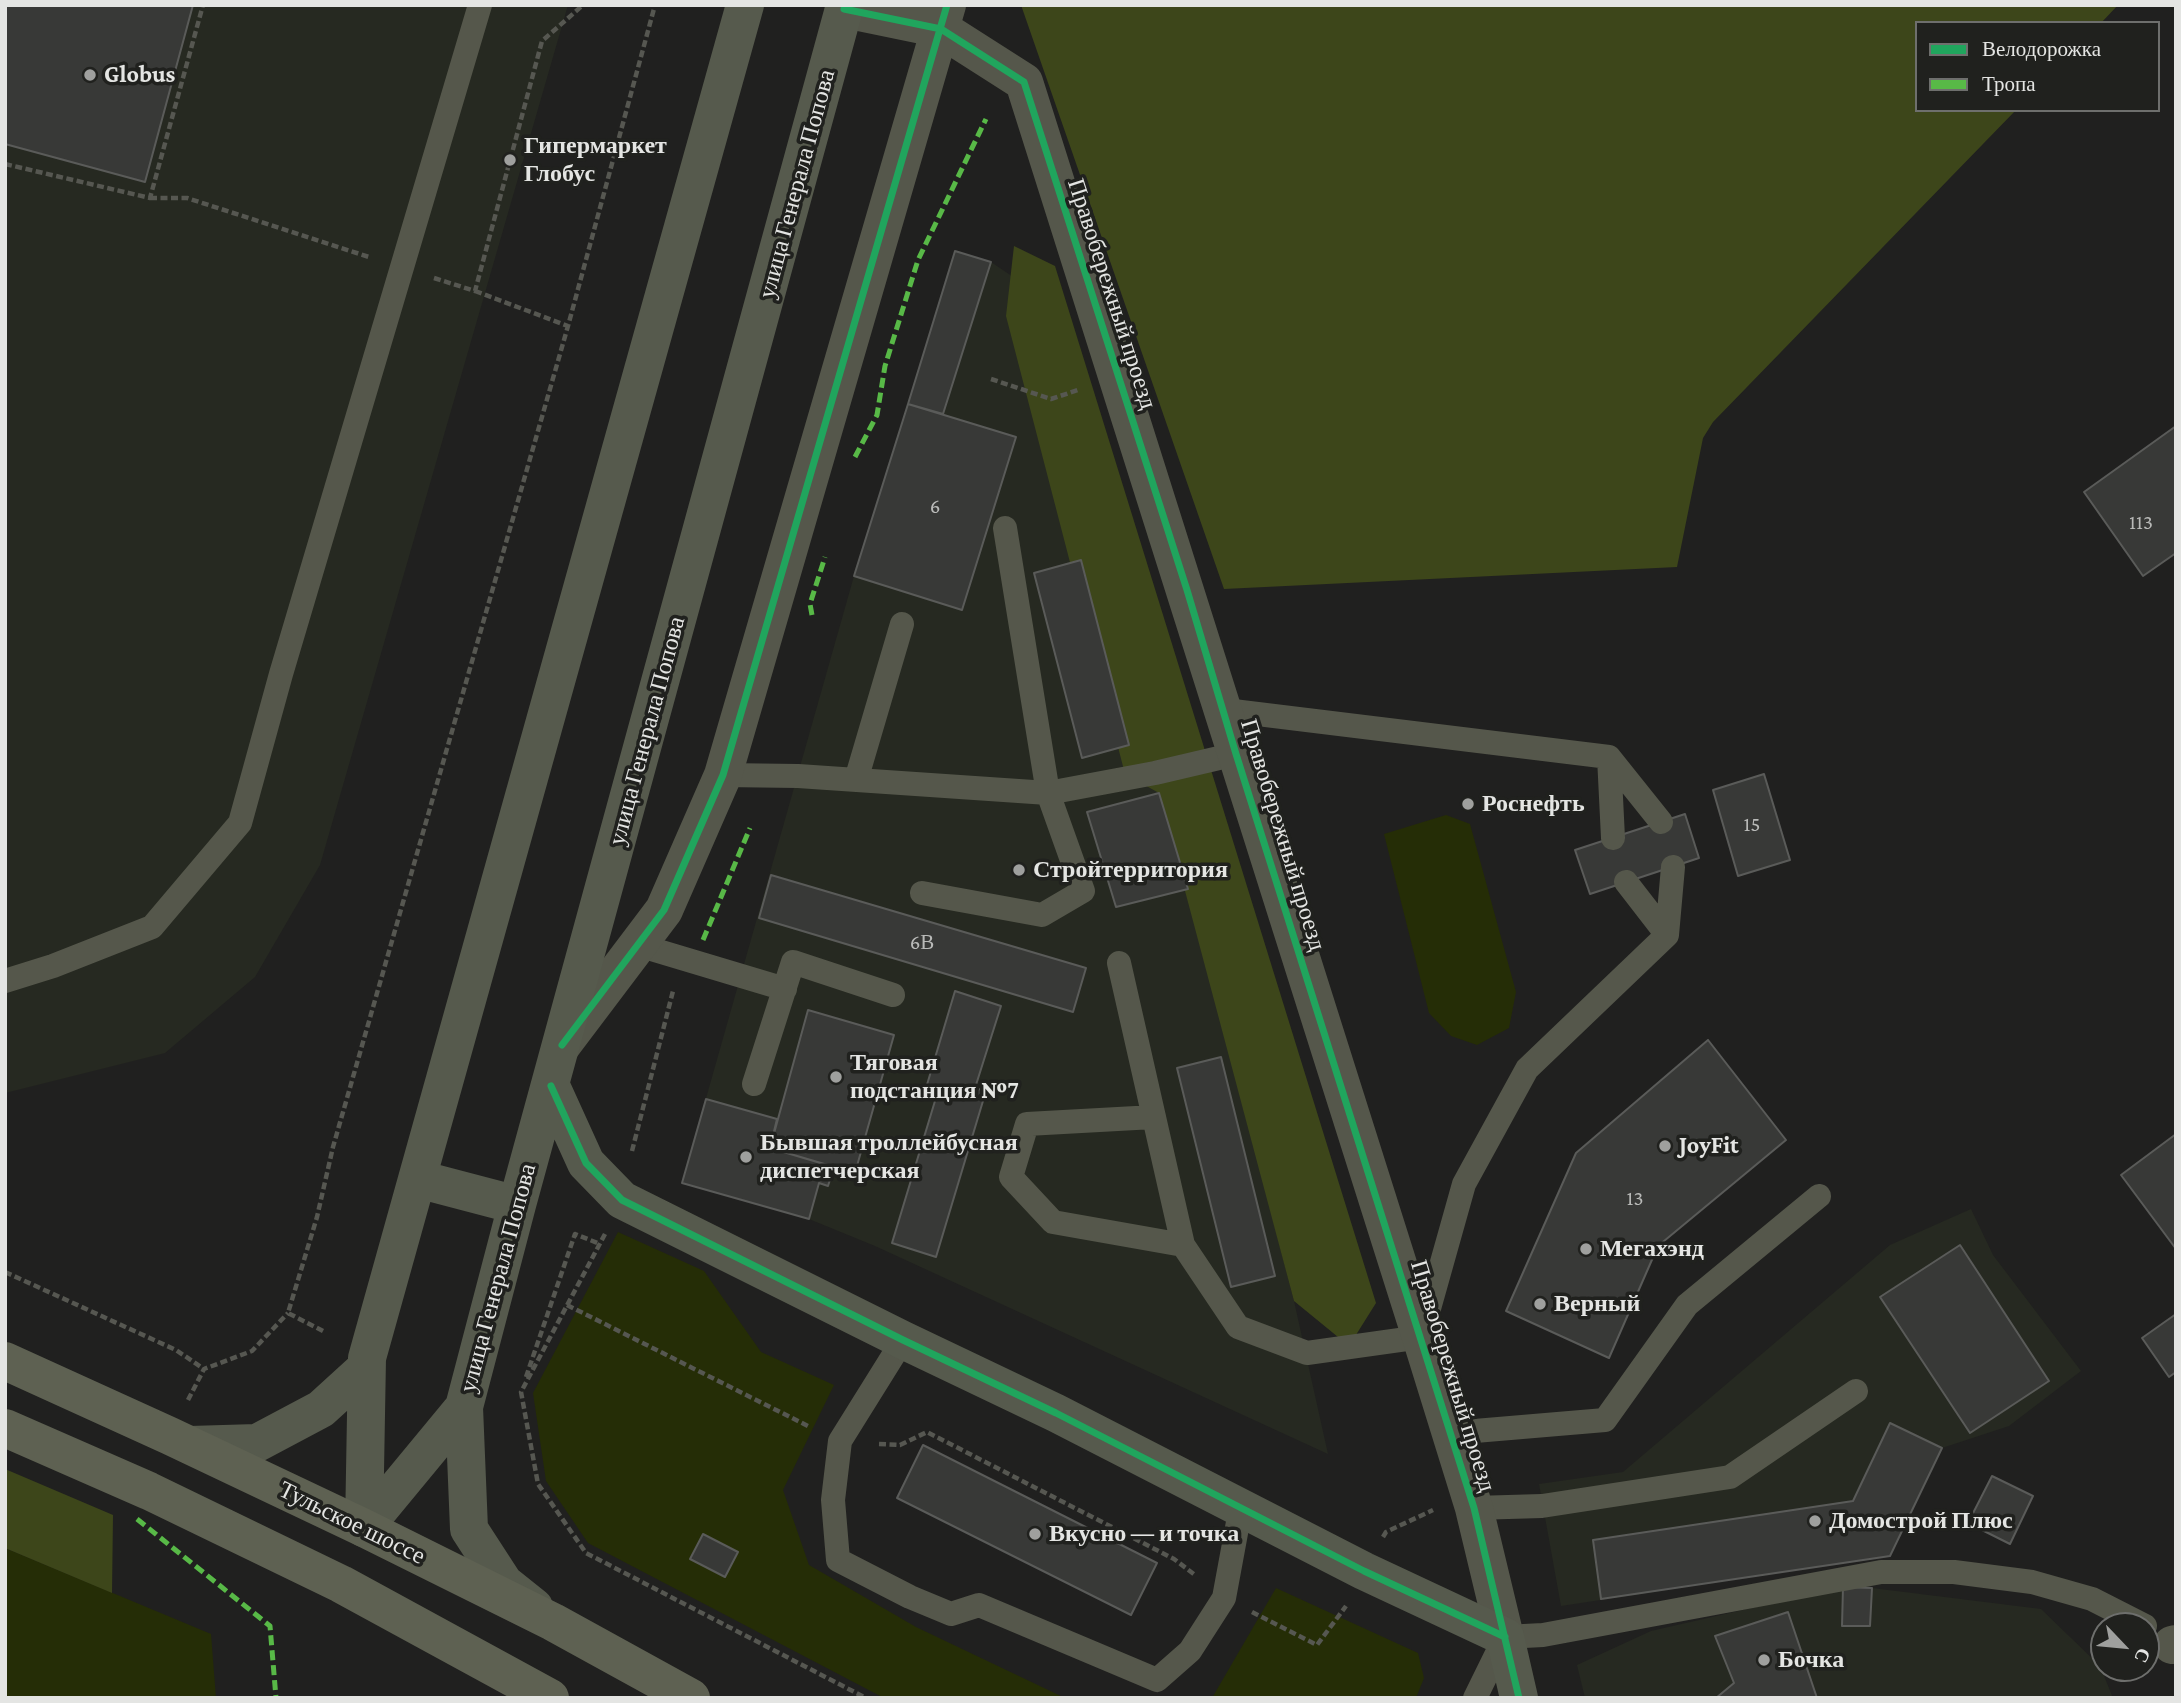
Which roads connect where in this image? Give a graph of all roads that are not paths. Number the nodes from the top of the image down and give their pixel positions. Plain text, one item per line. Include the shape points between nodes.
1 (480, 5) edge
2 (745, 5) edge
3 (845, 7) edge
4 (944, 17) edge
5 (1005, 528) dead end
6 (902, 624) dead end
7 (1225, 710) junction
8 (1236, 754) junction
9 (1609, 757) junction
10 (723, 775) junction
11 (856, 780) junction
12 (1048, 793) junction
13 (1661, 822) dead end
14 (1613, 838) dead end
15 (1673, 867) dead end
16 (1626, 882) dead end
17 (922, 893) dead end
18 (1667, 935) junction
19 (638, 945) junction
20 (1119, 962) dead end
21 (5, 981) edge
22 (785, 989) junction
23 (893, 995) dead end
24 (562, 1045) junction
25 (754, 1084) dead end
26 (551, 1086) junction
27 (1154, 1116) junction
28 (418, 1179) junction
29 (1819, 1196) dead end
30 (517, 1205) junction
31 (1183, 1245) junction
32 (1422, 1337) junction
33 (903, 1340) junction
34 (5, 1361) edge
35 (366, 1368) junction
36 (1856, 1391) dead end
37 (464, 1407) junction
38 (5, 1428) edge
39 (1451, 1433) junction
40 (191, 1445) junction
41 (1472, 1501) junction
42 (1241, 1507) junction
43 (364, 1528) junction
44 (341, 1584) junction
45 (553, 1622) junction
46 (1505, 1637) junction
47 (2163, 1638) edge
48 (550, 1698) edge
49 (691, 1698) edge
50 (1475, 1698) edge
51 (1519, 1698) edge

1 - 21 lane via 240,823 152,927
2 - 28 main road
3 - 4 street
3 - 24 main road, улица Генерала Попова
4 - 7 street, Правобережный проезд via 1024,82
4 - 10 street
5 - 12 lane
6 - 11 lane
7 - 8 street, Правобережный проезд
7 - 9 lane
8 - 12 lane
8 - 32 street, Правобережный проезд
9 - 13 lane
9 - 14 lane
10 - 11 lane
10 - 19 street via 664,910
11 - 12 lane
12 - 17 lane via 1083,891 1042,915
15 - 18 lane
16 - 18 lane
18 - 32 lane via 1527,1069 1464,1184
19 - 22 lane
19 - 24 street
20 - 27 lane
22 - 23 lane via 793,961
22 - 25 lane
24 - 26 main road, улица Генерала Попова
26 - 30 main road, улица Генерала Попова
26 - 33 main road via 586,1163 622,1200
27 - 31 lane
27 - 31 lane via 1027,1124 1011,1177 1053,1222
28 - 30 main road
28 - 35 main road
29 - 39 lane via 1687,1305 1605,1420
30 - 37 main road, улица Генерала Попова
31 - 32 lane via 1238,1327 1307,1353
32 - 39 street, Правобережный проезд
33 - 42 main road
33 - 42 lane via 840,1441 833,1500 838,1560 910,1597 951,1614 979,1605 1157,1681 1190,1651 1224,1598
34 - 40 main road, Тульское шоссе
35 - 40 main road via 320,1409 257,1443
35 - 43 main road
36 - 41 lane via 1730,1476 1542,1506
37 - 43 main road, улица Генерала Попова
37 - 45 main road via 469,1530 504,1583
38 - 44 main road
39 - 41 street, Правобережный проезд
40 - 43 main road, Тульское шоссе
41 - 46 street, Правобережный проезд
42 - 46 main road
43 - 44 main road
43 - 45 main road, Тульское шоссе
44 - 48 main road
45 - 49 main road, Тульское шоссе
46 - 47 lane via 1543,1635 1881,1572 1954,1572 2032,1582 2092,1600
46 - 50 lane
46 - 51 main road, Правобережный проезд

